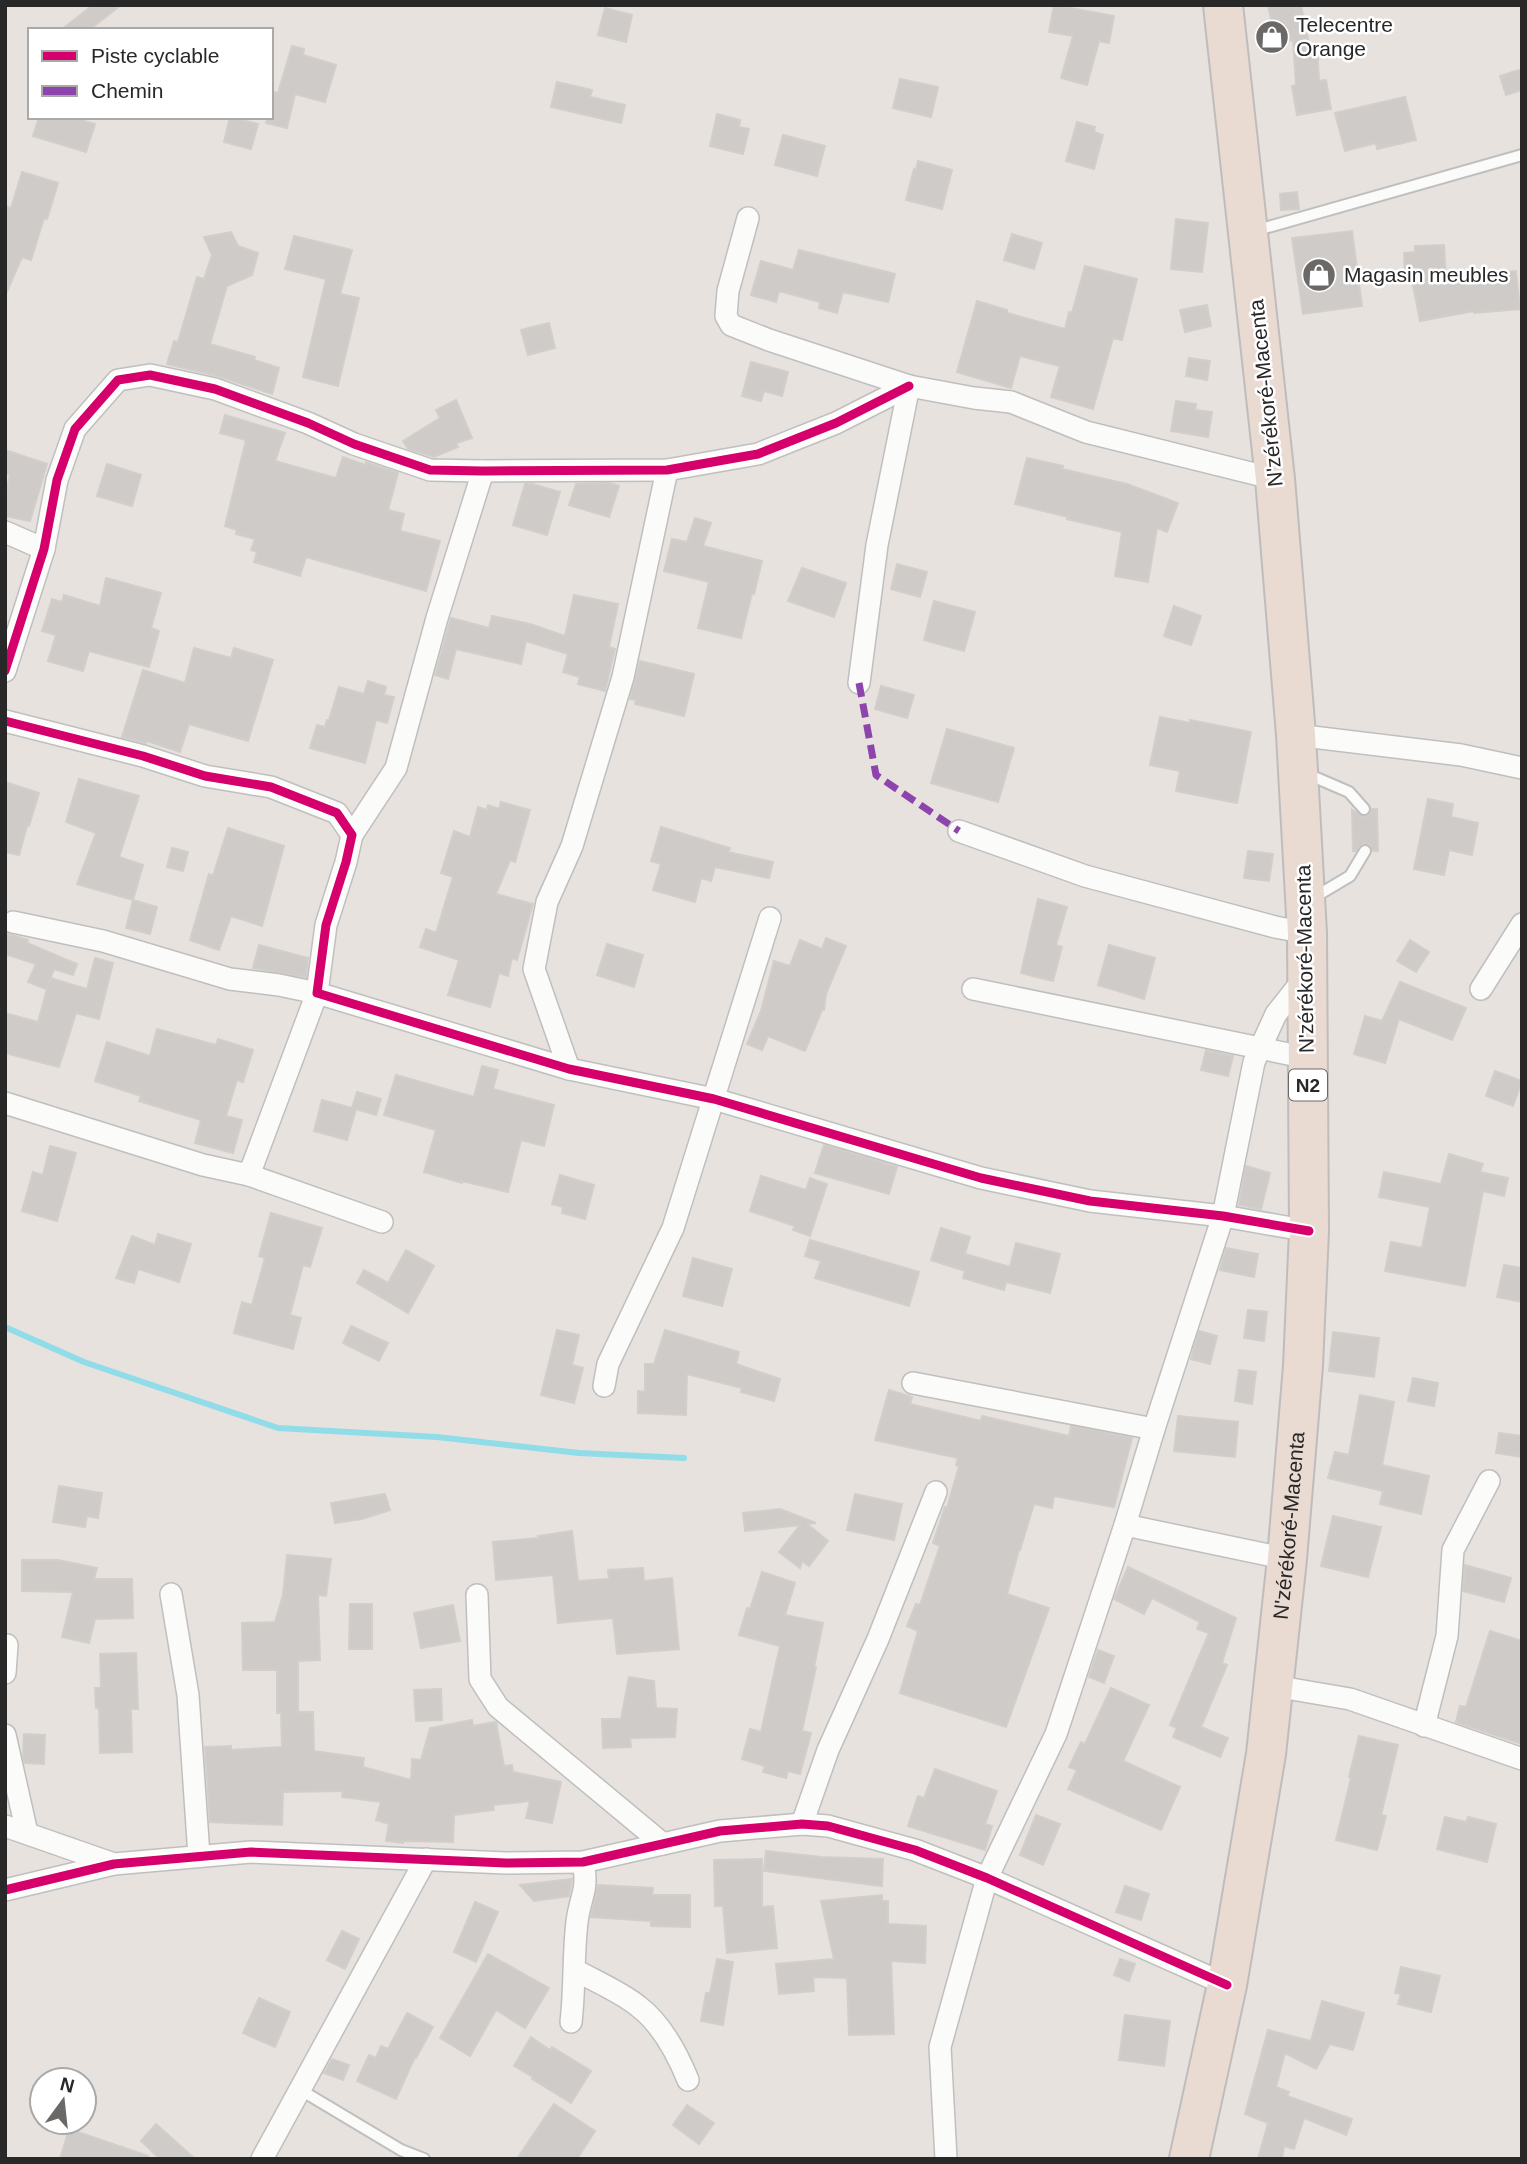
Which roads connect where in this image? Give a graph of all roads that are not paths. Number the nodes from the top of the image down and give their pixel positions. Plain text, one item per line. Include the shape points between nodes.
1 (1223, 5) edge
2 (1522, 155) edge
3 (748, 218) dead end
4 (1248, 232) junction
5 (909, 386) junction
6 (667, 470) junction
7 (483, 471) junction
8 (1275, 479) junction
9 (5, 532) edge
10 (44, 549) junction
11 (5, 671) edge
12 (859, 683) dead end
13 (5, 721) edge
14 (1297, 753) junction
15 (1522, 768) edge
16 (1364, 809) dead end
17 (958, 831) dead end
18 (352, 835) junction
19 (1365, 851) dead end
20 (770, 918) dead end
21 (1306, 918) junction
22 (13, 922) dead end
23 (1522, 924) edge
24 (1307, 974) junction
25 (973, 989) dead end
26 (1481, 989) dead end
27 (317, 993) junction
28 (1260, 1049) junction
29 (1307, 1058) junction
30 (569, 1069) junction
31 (715, 1099) junction
32 (5, 1104) edge
33 (248, 1175) junction
34 (1223, 1216) junction
35 (382, 1222) dead end
36 (1309, 1231) junction
37 (913, 1383) dead end
38 (604, 1386) dead end
39 (1154, 1430) junction
40 (1489, 1480) dead end
41 (936, 1492) dead end
42 (1125, 1525) junction
43 (1287, 1559) junction
44 (171, 1594) dead end
45 (477, 1595) dead end
46 (7, 1645) edge
47 (5, 1673) edge
48 (1275, 1686) junction
49 (1424, 1726) junction
50 (5, 1735) edge
51 (1522, 1759) edge
52 (802, 1824) junction
53 (5, 1825) edge
54 (27, 1833) junction
55 (663, 1844) junction
56 (199, 1856) junction
57 (426, 1859) junction
58 (583, 1861) junction
59 (114, 1864) junction
60 (987, 1878) junction
61 (5, 1890) edge
62 (575, 1970) junction
63 (1227, 1985) junction
64 (571, 2022) dead end
65 (688, 2080) dead end
66 (299, 2089) junction
67 (262, 2159) edge
68 (424, 2159) edge
69 (946, 2159) edge
70 (1189, 2159) edge

1 - 4 highway, N'zérékoré-Macenta / N2
2 - 4 lane
3 - 5 street via 728,290 726,316 731,325
4 - 8 highway, N'zérékoré-Macenta / N2
5 - 6 street via 836,423 758,454
5 - 8 street via 1011,402 1086,432
5 - 12 street via 877,545
6 - 7 street
6 - 30 street via 623,677 572,846 547,902 534,968
7 - 10 street via 430,470 215,390 150,375 118,380 75,429 57,480
7 - 18 street via 396,768
8 - 14 highway, N'zérékoré-Macenta / N2
9 - 10 street
10 - 11 street
13 - 18 street via 205,776 271,787 337,813
14 - 15 street via 1461,755
14 - 16 lane
14 - 21 highway, N'zérékoré-Macenta / N2
17 - 21 street via 1085,876 1275,927
18 - 27 street via 326,925
19 - 21 lane via 1350,876
20 - 31 street
21 - 24 highway, N'zérékoré-Macenta / N2
22 - 27 street via 103,941 230,979
23 - 26 street
24 - 28 street via 1276,1014
24 - 29 highway, N'zérékoré-Macenta / N2
25 - 28 street
27 - 30 street
27 - 33 street
28 - 29 street
28 - 34 street
29 - 36 highway, N'zérékoré-Macenta / N2
30 - 31 street
31 - 34 street via 981,1178 1090,1201
31 - 38 street via 673,1228 608,1364
32 - 33 street
33 - 35 street
34 - 36 street
34 - 39 street
36 - 43 highway, N'zérékoré-Macenta / N2
37 - 39 street
39 - 42 street
40 - 49 street via 1453,1550 1447,1636
41 - 52 street via 878,1640 828,1750
42 - 43 street
42 - 60 street via 1056,1734
43 - 48 highway, N'zérékoré-Macenta / N2
44 - 56 street via 188,1695
45 - 55 street via 480,1679 498,1707
46 - 47 street
48 - 49 street via 1350,1699
48 - 63 highway, N'zérékoré-Macenta / N2
49 - 51 street
50 - 54 street
52 - 55 street via 720,1831
52 - 60 street via 828,1826 915,1850
53 - 54 street
54 - 59 street
55 - 58 street
56 - 57 street via 251,1852
56 - 59 street
57 - 58 street
57 - 66 street
58 - 62 street via 587,1879 577,1919
59 - 61 street
60 - 63 street
60 - 69 street via 940,2047
62 - 64 street
62 - 65 street via 639,2006 675,2050
63 - 70 highway, N'zérékoré-Macenta / N2
66 - 67 street
66 - 68 lane

